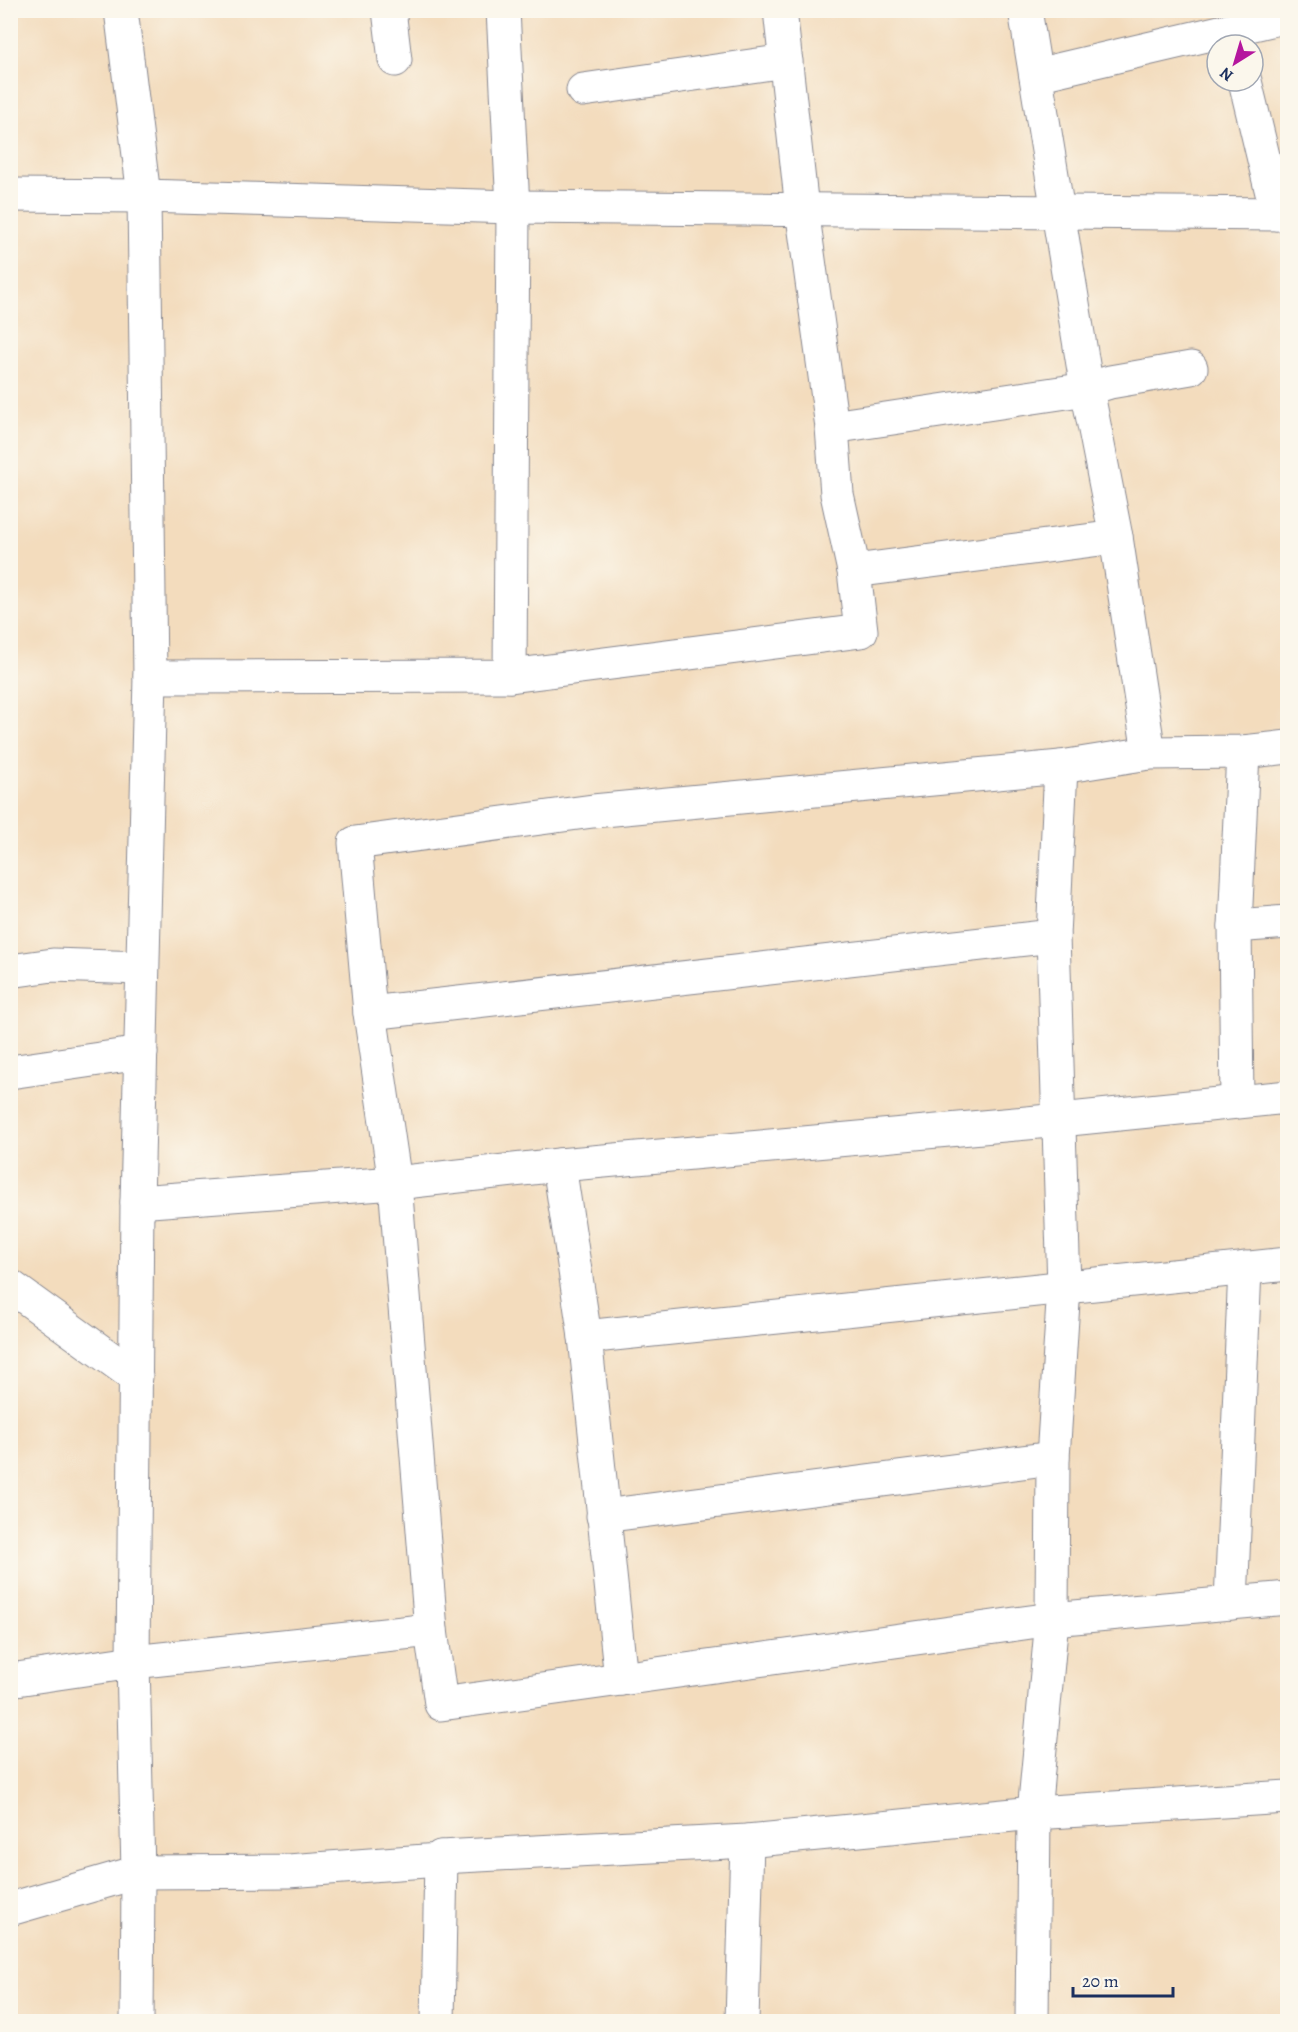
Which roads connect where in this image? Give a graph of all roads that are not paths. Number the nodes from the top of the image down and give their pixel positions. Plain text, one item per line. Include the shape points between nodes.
1 (121, 10) edge
2 (389, 10) edge
3 (503, 10) edge
4 (780, 10) edge
5 (1024, 10) edge
6 (1287, 16) edge
7 (1232, 28) edge
8 (396, 60) dead end
9 (786, 61) junction
10 (1036, 75) junction
11 (583, 90) dead end
12 (1248, 93) edge
13 (10, 195) edge
14 (144, 196) junction
15 (513, 207) junction
16 (802, 209) junction
17 (1059, 212) junction
18 (1282, 214) edge
19 (1191, 368) dead end
20 (1087, 389) junction
21 (832, 427) junction
22 (1116, 537) junction
23 (854, 572) junction
24 (510, 676) junction
25 (150, 677) junction
26 (1287, 747) edge
27 (1243, 752) junction
28 (1149, 753) junction
29 (1061, 767) junction
30 (1287, 922) edge
31 (1235, 926) junction
32 (1053, 936) junction
33 (142, 968) junction
34 (10, 971) edge
35 (370, 1013) junction
36 (141, 1053) junction
37 (10, 1072) edge
38 (1287, 1097) edge
39 (1237, 1101) junction
40 (1060, 1120) junction
41 (559, 1165) junction
42 (395, 1183) junction
43 (137, 1202) junction
44 (1287, 1263) edge
45 (1245, 1268) junction
46 (10, 1286) edge
47 (1064, 1287) junction
48 (585, 1337) junction
49 (136, 1377) junction
50 (1053, 1458) junction
51 (603, 1516) junction
52 (1287, 1598) edge
53 (1231, 1603) junction
54 (1052, 1619) junction
55 (431, 1630) junction
56 (134, 1662) junction
57 (621, 1679) junction
58 (10, 1680) edge
59 (1287, 1797) edge
60 (1034, 1813) junction
61 (747, 1841) junction
62 (441, 1857) junction
63 (138, 1872) junction
64 (10, 1909) edge
65 (136, 2022) edge
66 (438, 2022) edge
67 (742, 2022) edge
68 (1032, 2022) edge

1 - 14 street
2 - 8 street
3 - 15 street
4 - 9 street
5 - 10 street
6 - 7 street
7 - 10 street
9 - 11 street
9 - 16 street
10 - 17 street
12 - 18 street
13 - 14 street
14 - 15 street
14 - 25 street
15 - 16 street
15 - 24 street
16 - 17 street
16 - 21 street
17 - 18 street
17 - 20 street
19 - 20 street
20 - 21 street
20 - 22 street
21 - 23 street via 837,494
22 - 23 street
22 - 28 street
23 - 24 street via 861,631
24 - 25 street
25 - 33 street
26 - 27 street
27 - 28 street
27 - 31 street
28 - 29 street
29 - 32 street
29 - 35 street via 593,811 355,843
30 - 31 street
31 - 39 street
32 - 35 street
32 - 40 street
33 - 34 street via 53,965
33 - 36 street
35 - 42 street
36 - 37 street
36 - 43 street
38 - 39 street
39 - 40 street
40 - 41 street
40 - 47 street
41 - 42 street
41 - 48 street
42 - 43 street
42 - 55 street
43 - 49 street
44 - 45 street
45 - 47 street
45 - 53 street
46 - 49 street
47 - 48 street
47 - 50 street
48 - 51 street
49 - 56 street
50 - 51 street
50 - 54 street
51 - 57 street
52 - 53 street
53 - 54 street
54 - 57 street
54 - 60 street
55 - 56 street
55 - 57 street via 441,1704
56 - 58 street
56 - 63 street
59 - 60 street
60 - 61 street
60 - 68 street
61 - 62 street
61 - 67 street
62 - 63 street via 288,1871
62 - 66 street
63 - 64 street
63 - 65 street

